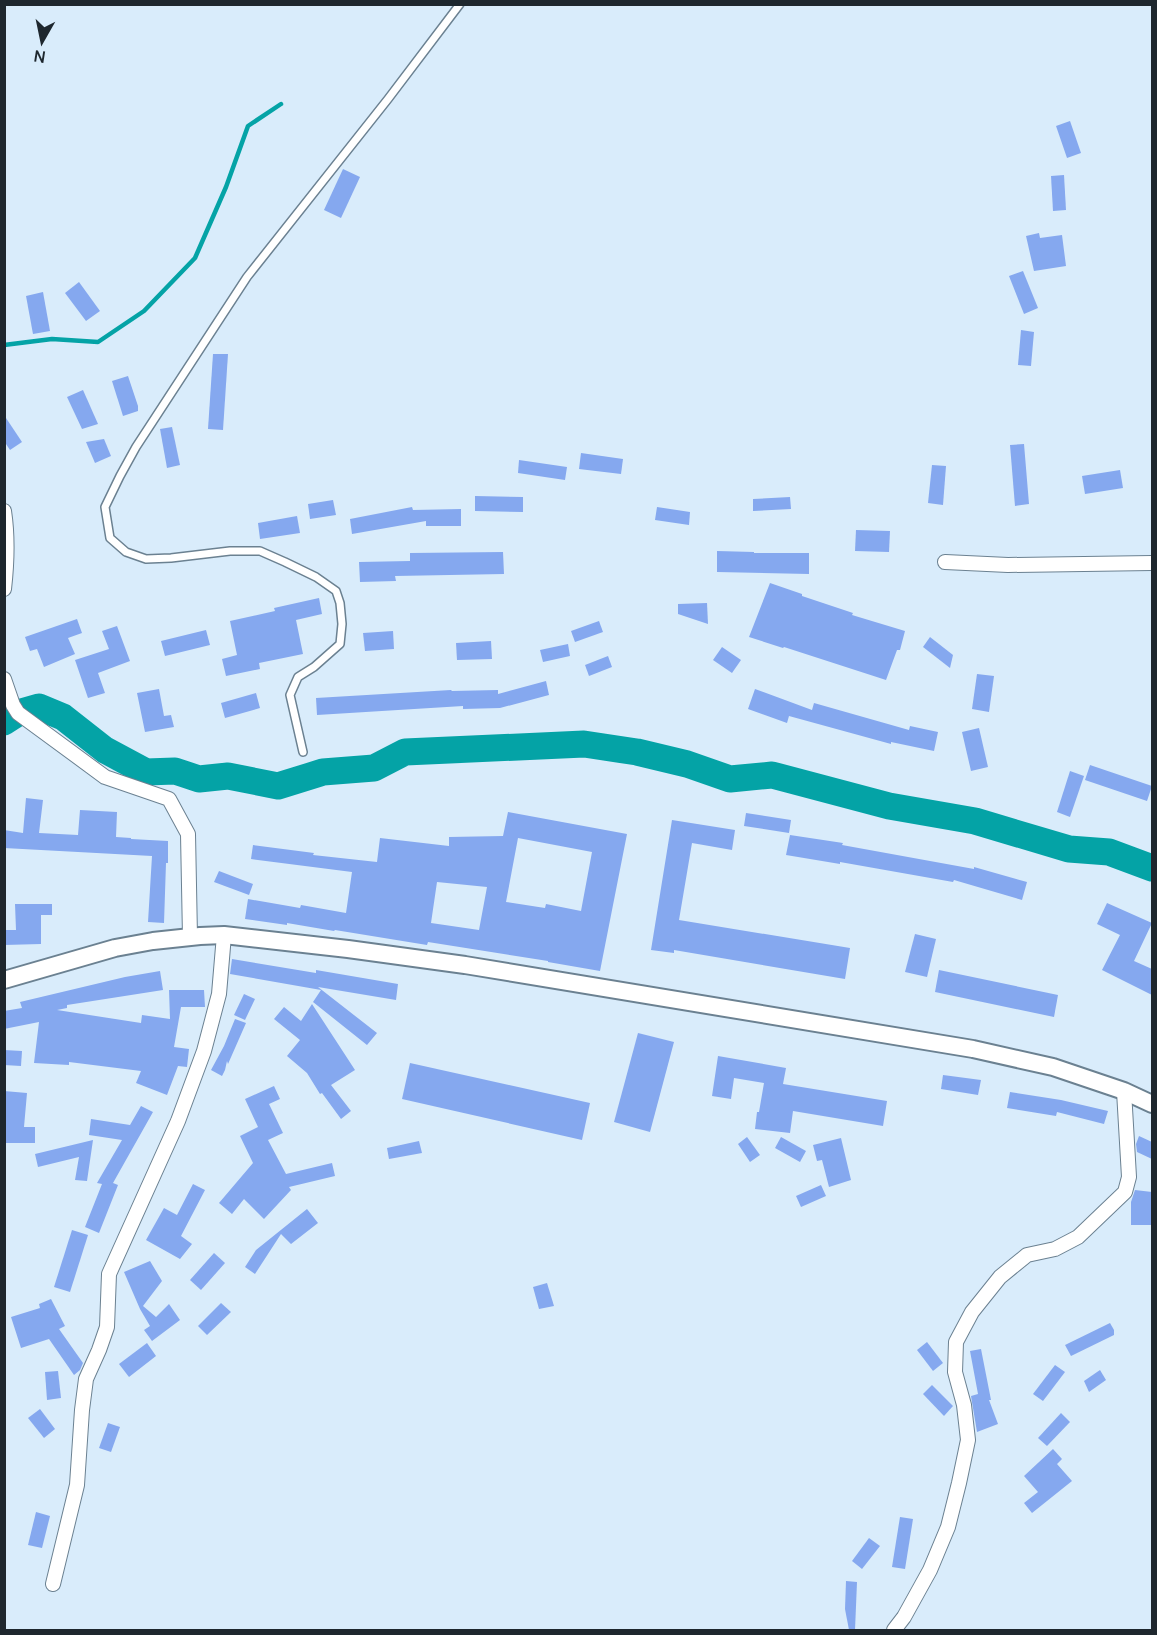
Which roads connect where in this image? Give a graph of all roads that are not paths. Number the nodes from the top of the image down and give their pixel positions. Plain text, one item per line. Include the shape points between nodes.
1 (460, 4) edge
2 (4, 510) edge
3 (945, 562) dead end
4 (1152, 563) edge
5 (4, 589) edge
6 (4, 679) edge
7 (9, 705) edge
8 (303, 752) dead end
9 (208, 936) junction
10 (4, 980) edge
11 (1124, 1091) junction
12 (1152, 1104) edge
13 (53, 1584) dead end
14 (894, 1630) edge

1 - 8 lane via 247,277 136,447 105,507 110,538 126,552 146,559 230,550 260,551 316,577 336,591 342,624 340,644 298,677 290,695
2 - 5 street
3 - 4 street via 1008,566
6 - 7 street
7 - 9 street via 105,777 170,800 188,834
9 - 10 street via 115,948
9 - 11 street via 465,965 973,1050 1053,1067
9 - 13 street via 219,994 204,1051 178,1121 109,1274 107,1327 86,1379 77,1485
11 - 12 street
11 - 14 street via 1129,1177 1125,1192 1078,1237 1055,1250 1027,1255 1000,1277 972,1312 956,1342 955,1372 968,1440 959,1483 948,1527 930,1570

